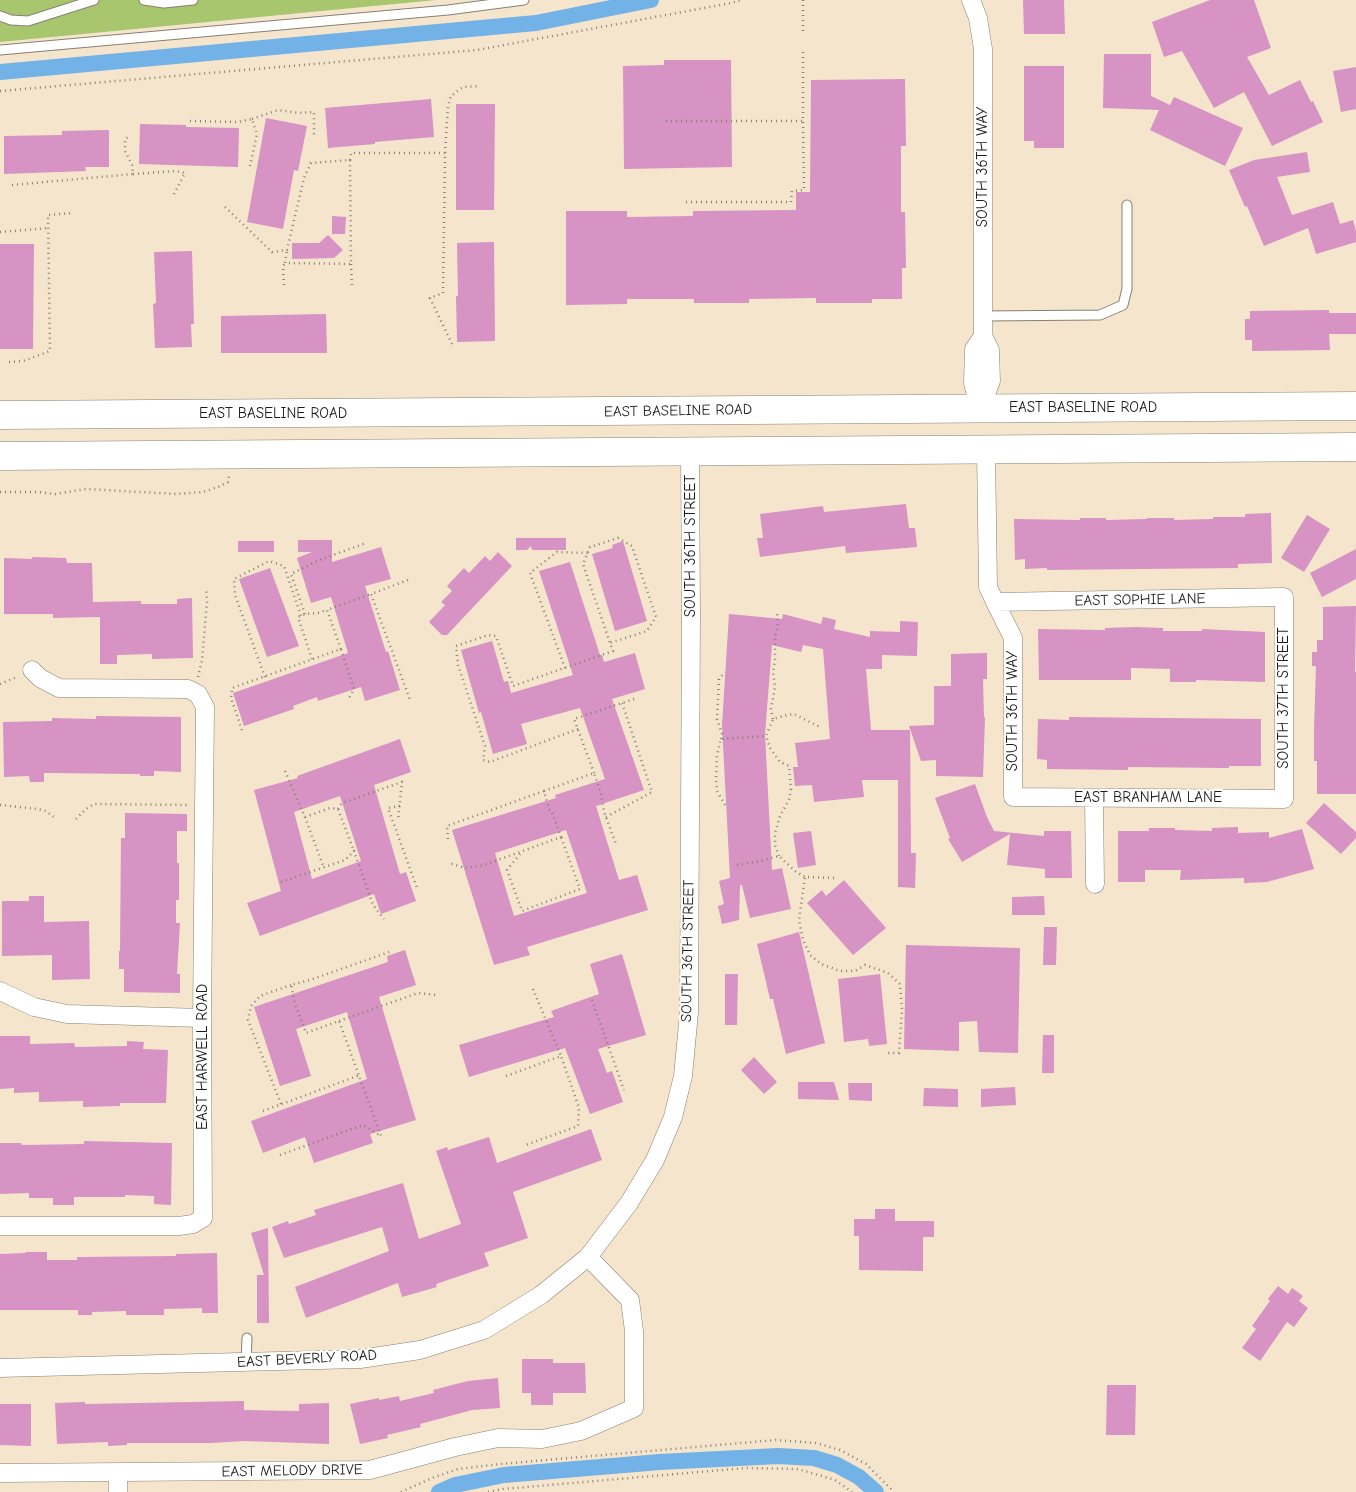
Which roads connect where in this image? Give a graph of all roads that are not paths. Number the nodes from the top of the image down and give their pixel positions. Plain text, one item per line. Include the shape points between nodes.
1 (94, 0) edge
2 (144, 0) edge
3 (193, 0) edge
4 (524, 0) edge
5 (971, 0) edge
6 (0, 16) edge
7 (0, 50) edge
8 (1128, 205) dead end
9 (983, 316) junction
10 (1356, 406) edge
11 (980, 409) junction
12 (689, 410) junction
13 (409, 413) junction
14 (0, 415) edge
15 (1356, 448) edge
16 (986, 450) junction
17 (690, 452) junction
18 (410, 453) junction
19 (0, 456) edge
20 (1284, 597) joint
21 (995, 602) junction
22 (32, 670) dead end
23 (1013, 797) joint
24 (1094, 798) junction
25 (1284, 799) joint
26 (1095, 884) dead end
27 (0, 991) edge
28 (202, 1018) junction
29 (0, 1226) edge
30 (588, 1257) junction
31 (246, 1338) dead end
32 (246, 1362) junction
33 (0, 1368) edge
34 (0, 1473) edge
35 (118, 1473) junction
36 (118, 1492) edge

1 - 6 lane via 28,21
2 - 3 lane via 164,4
4 - 7 lane via 448,10
5 - 9 street, SOUTH 36TH WAY via 978,18 983,49
8 - 9 lane via 1127,289 1123,305 1100,315
9 - 11 street, SOUTH 36TH WAY via 983,336 974,349 973,383
10 - 11 main road, EAST BASELINE ROAD
11 - 12 main road, EAST BASELINE ROAD
11 - 16 main road
12 - 13 main road, EAST BASELINE ROAD
12 - 17 main road
13 - 14 main road, EAST BASELINE ROAD
13 - 18 main road
15 - 16 main road
16 - 17 main road
16 - 21 street, SOUTH 36TH WAY via 988,587
17 - 18 main road
17 - 30 street, SOUTH 36TH STREET via 689,1013 683,1076 673,1117 654,1160 628,1203
18 - 19 main road
20 - 21 street, EAST SOPHIE LANE
20 - 25 street, SOUTH 37TH STREET
21 - 23 street, SOUTH 36TH WAY via 1013,638
22 - 28 street, EAST HARWELL ROAD via 58,688 188,689 198,694 205,707
23 - 24 street, EAST BRANHAM LANE
24 - 25 street, EAST BRANHAM LANE
24 - 26 street
27 - 28 street via 34,1007 67,1014
28 - 29 street, EAST HARWELL ROAD via 203,1218 180,1226
30 - 32 street, EAST BEVERLY ROAD via 541,1295 484,1330 420,1350 360,1359
30 - 35 street, EAST MELODY DRIVE via 630,1300 634,1331 634,1408 581,1431 542,1439 498,1438 370,1470
31 - 32 lane
32 - 33 street, EAST BEVERLY ROAD
34 - 35 street, EAST MELODY DRIVE
35 - 36 street

